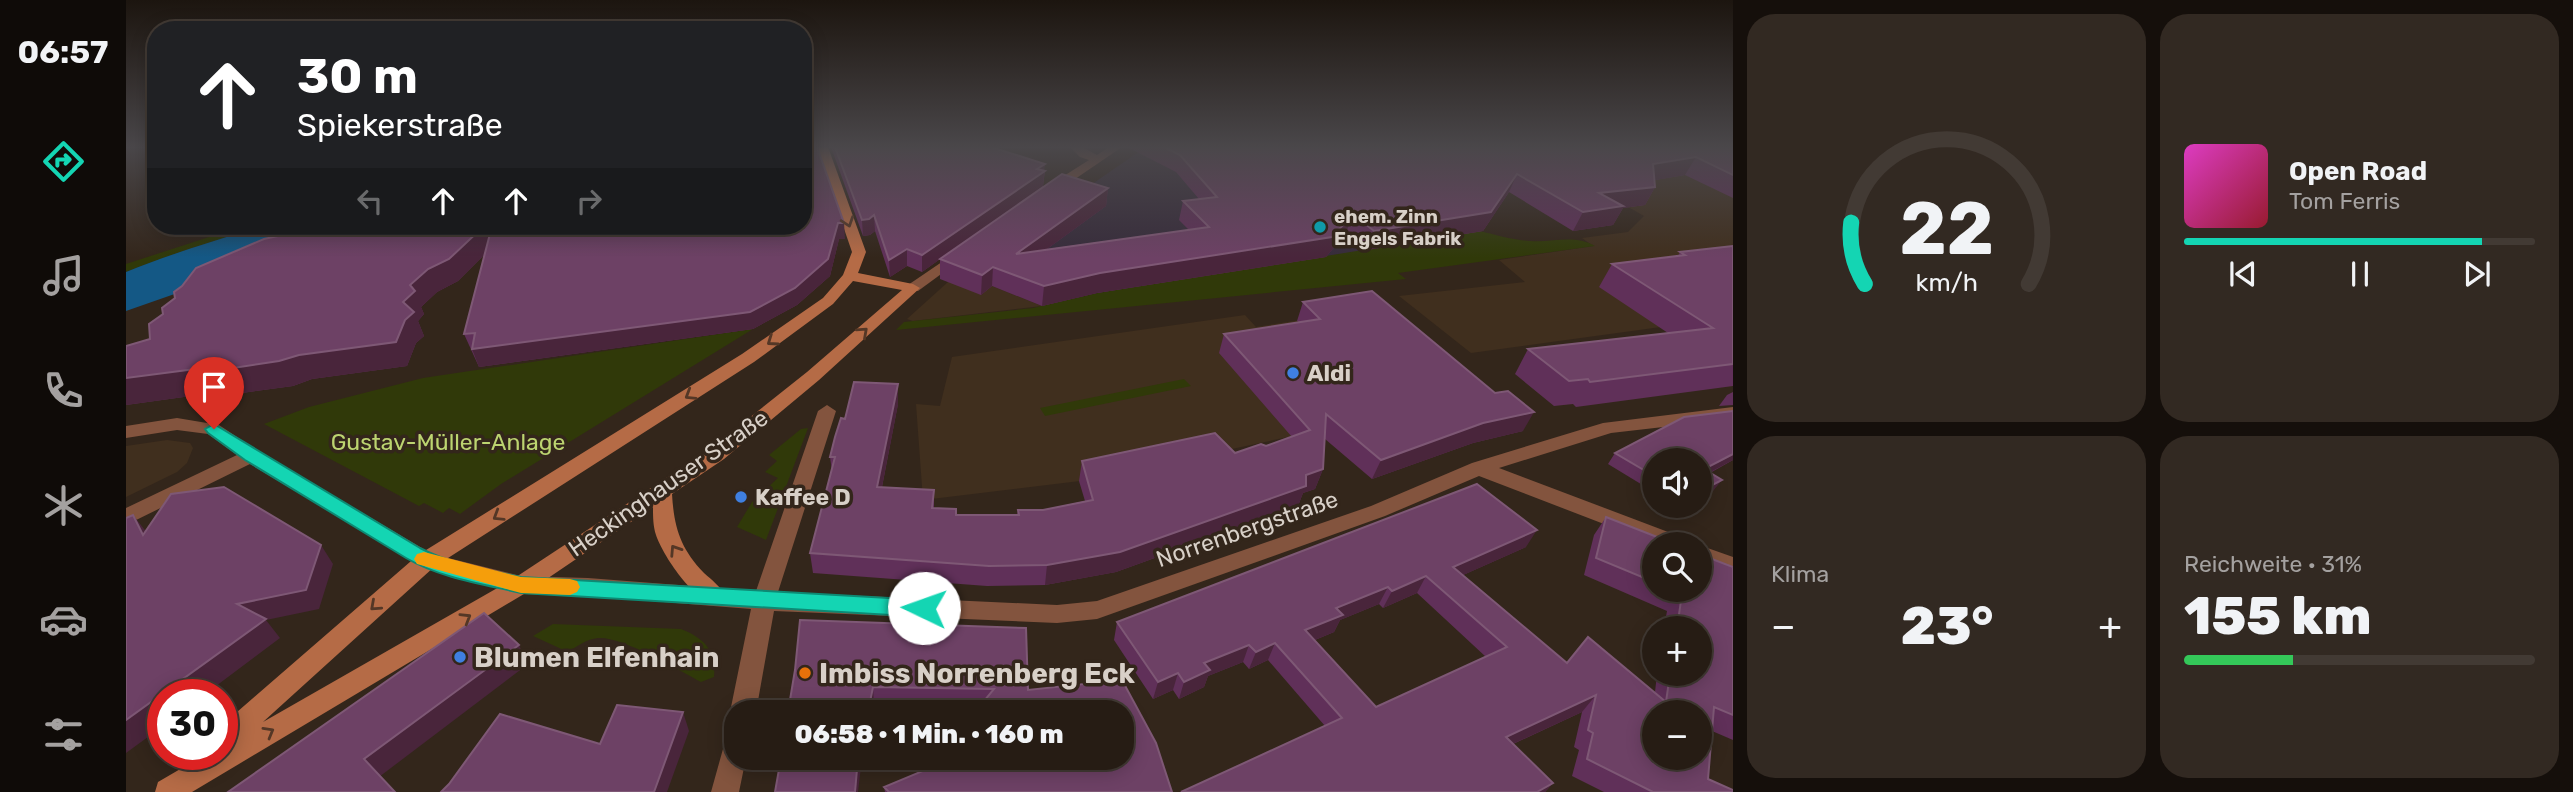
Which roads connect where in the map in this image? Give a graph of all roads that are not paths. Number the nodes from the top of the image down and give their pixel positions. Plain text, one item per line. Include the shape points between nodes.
1 (835, 184) edge
2 (1060, 184) edge
3 (1040, 198) edge
4 (971, 245) edge
5 (850, 276) junction
6 (913, 288) junction
7 (827, 411) dead end
8 (1733, 413) edge
9 (126, 432) edge
10 (251, 456) junction
11 (1479, 468) junction
12 (662, 491) junction
13 (126, 516) edge
14 (1646, 532) edge
15 (1712, 558) edge
16 (426, 561) junction
17 (1733, 566) edge
18 (521, 585) junction
19 (715, 597) junction
20 (764, 601) junction
21 (746, 700) edge
22 (238, 728) edge
23 (191, 770) edge
24 (730, 770) edge
25 (167, 791) edge
26 (725, 792) edge

1 -> 5 main road via 859,252
2 - 3 street
4 - 6 street
5 - 6 main road
5 -> 16 main road via 828,301 748,358
12 -> 6 main road, Heckinghauser Straße via 734,442
7 - 20 street
8 - 11 street, Norrenbergstraße via 1609,427
9 - 10 street, Norrenbergstraße via 177,424 214,429
10 - 13 street
10 - 16 street, Norrenbergstraße
11 - 14 street
11 - 20 street, Norrenbergstraße via 1378,511 1097,610 1057,614
12 - 18 main road, Heckinghauser Straße
19 -> 12 main road via 670,544
15 - 17 street
16 - 18 street, Norrenbergstraße
16 -> 22 main road
18 - 19 street, Norrenbergstraße
25 -> 18 main road, Heckinghauser Straße
19 - 20 street, Norrenbergstraße
20 - 21 street
23 - 25 main road, Heckinghauser Straße
24 - 26 street

